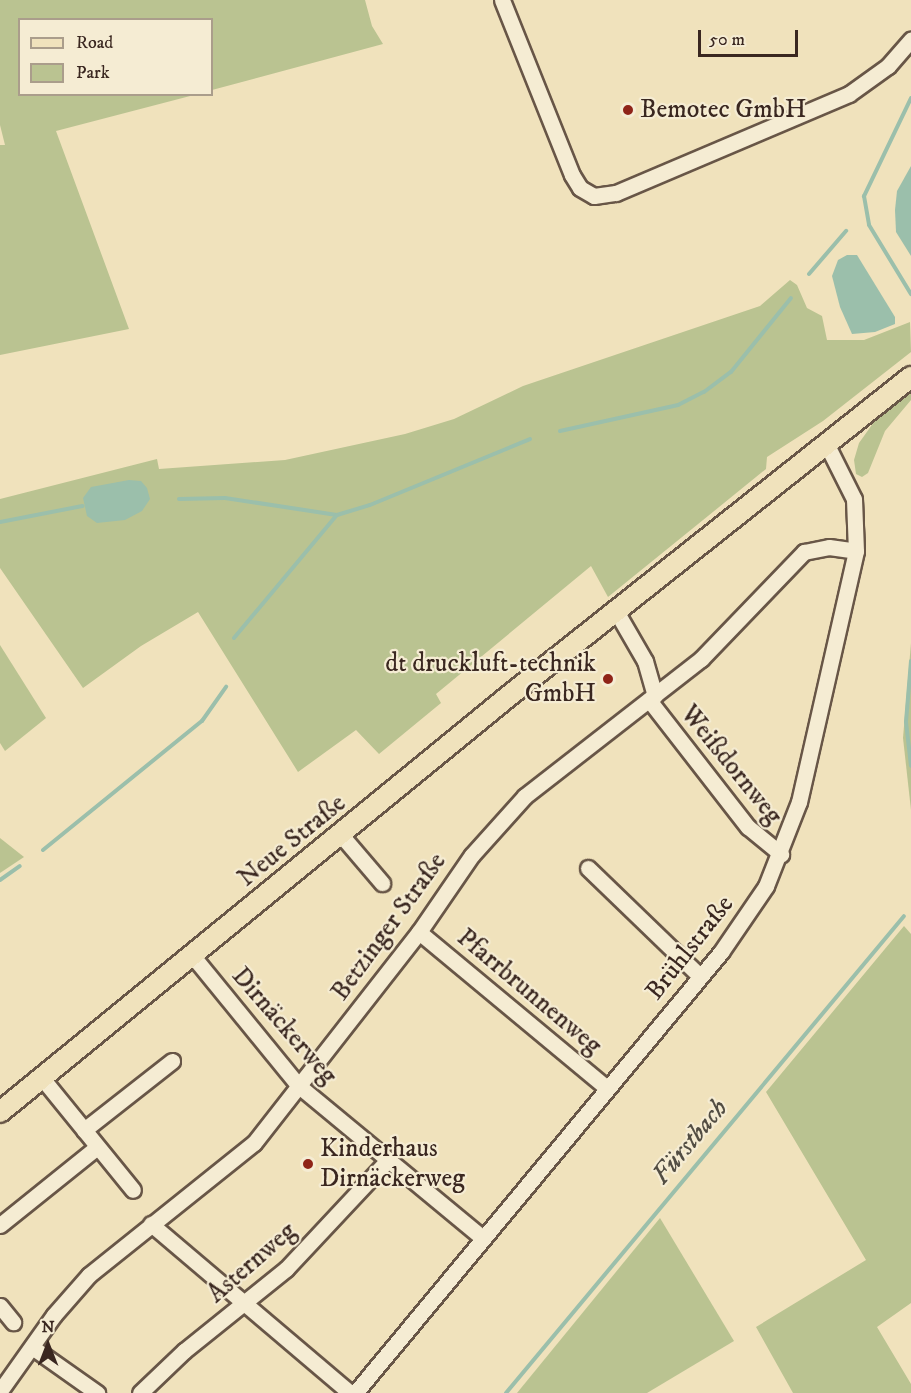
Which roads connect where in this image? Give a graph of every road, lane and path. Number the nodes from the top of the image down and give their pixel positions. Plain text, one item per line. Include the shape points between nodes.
1 (502, 0) edge
2 (911, 40) edge
3 (911, 377) edge
4 (827, 445) junction
5 (855, 551) junction
6 (616, 610) junction
7 (652, 698) junction
8 (342, 836) junction
9 (781, 854) junction
10 (588, 868) dead end
11 (382, 883) dead end
12 (419, 932) junction
13 (192, 955) junction
14 (700, 976) junction
15 (172, 1061) dead end
16 (42, 1078) junction
17 (299, 1086) junction
18 (607, 1088) junction
19 (0, 1112) edge
20 (84, 1130) junction
21 (97, 1147) junction
22 (387, 1161) junction
23 (133, 1191) dead end
24 (151, 1224) junction
25 (0, 1225) edge
26 (483, 1238) junction
27 (242, 1305) junction
28 (0, 1306) edge
29 (13, 1322) dead end
30 (32, 1347) junction
31 (0, 1391) edge
32 (98, 1393) edge
33 (140, 1393) edge
34 (350, 1393) edge
35 (355, 1393) edge

1 - 2 street via 572,175 580,188 594,196 616,193 849,94 888,66
3 - 4 main road, Neue Straße
4 - 5 street, Brühlstraße via 854,499
4 - 6 main road, Neue Straße
5 - 7 street, Betzinger Straße via 829,547 804,552 717,645
5 - 9 street, Brühlstraße via 799,802
6 - 7 street, Weißdornweg via 645,661
6 - 8 main road, Neue Straße
7 - 9 street, Weißdornweg via 748,827
7 - 12 street, Betzinger Straße via 525,795 472,855
8 - 11 street
8 - 13 main road, Neue Straße
9 - 14 street, Brühlstraße via 749,915
10 - 14 street
12 - 17 street, Betzinger Straße
12 - 18 street, Pfarrbrunnenweg
13 - 16 main road, Neue Straße
13 - 17 street, Dirnäckerweg
14 - 18 street, Brühlstraße
15 - 20 street
16 - 19 main road, Neue Straße
16 - 20 street
17 - 22 street, Dirnäckerweg
17 - 24 street, Betzinger Straße via 254,1143
18 - 26 street, Brühlstraße
20 - 21 street
21 - 23 street
21 - 25 street
22 - 26 street, Dirnäckerweg
22 - 27 street, Asternweg via 323,1232
24 - 27 street
24 - 30 street, Betzinger Straße via 89,1275
26 - 35 street, Brühlstraße
27 - 33 street, Asternweg via 184,1351
27 - 34 street
28 - 29 street
30 - 31 street, Betzinger Straße
30 - 32 street

